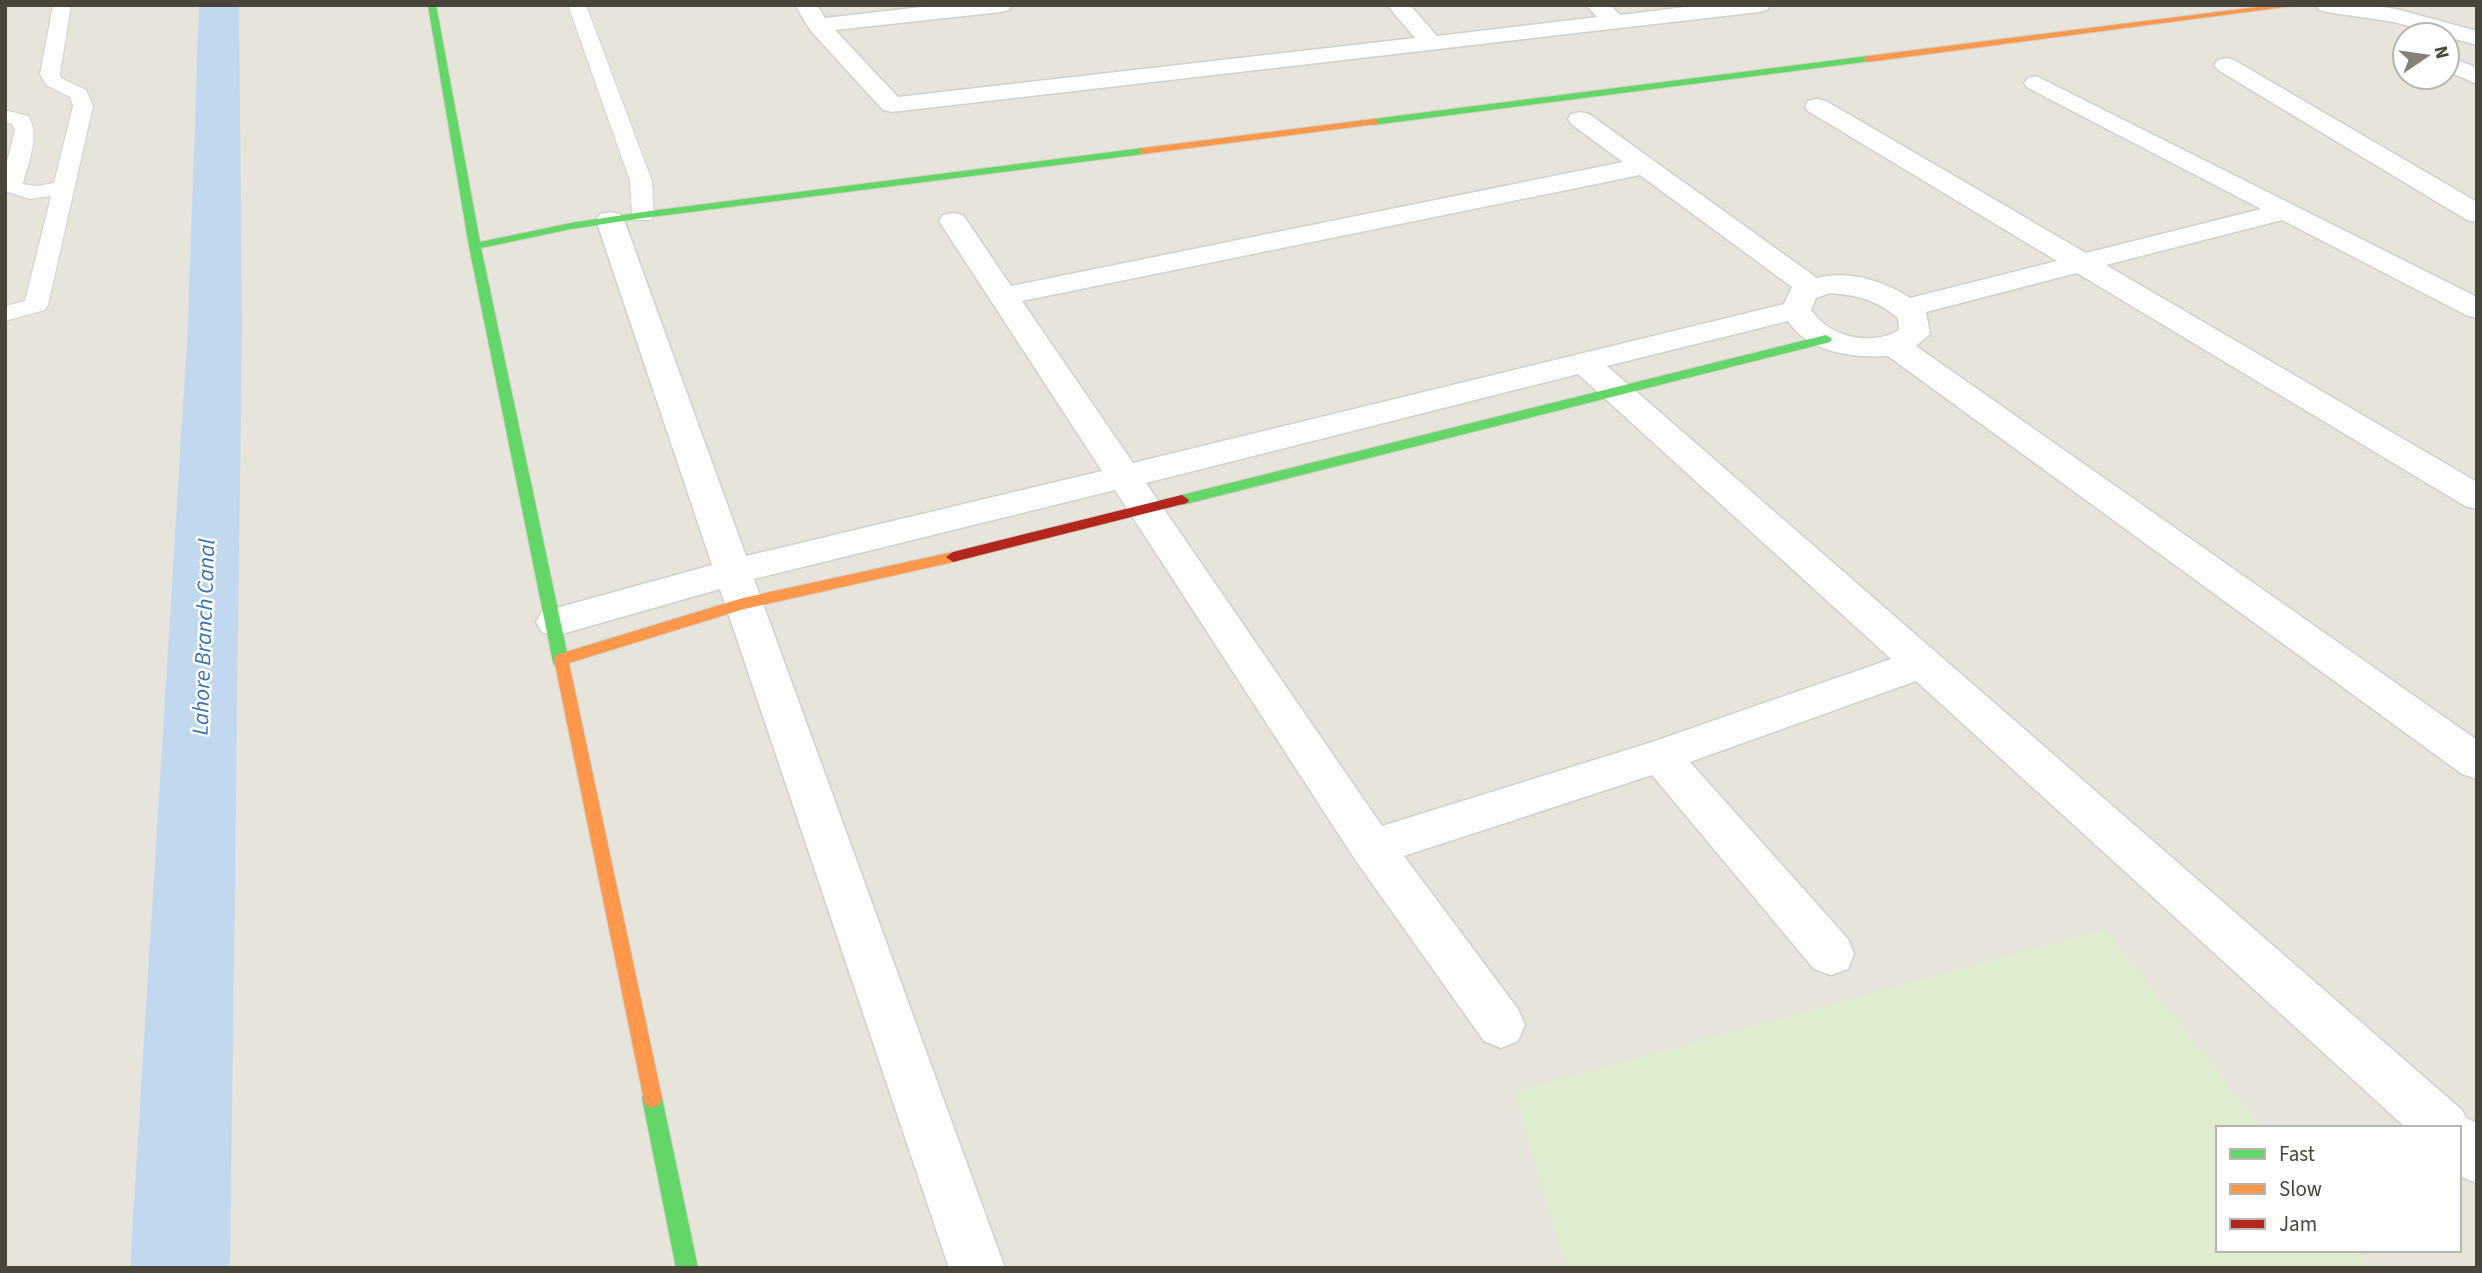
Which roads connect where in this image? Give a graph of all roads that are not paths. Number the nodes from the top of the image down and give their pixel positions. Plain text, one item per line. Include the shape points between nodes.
1 (62, 5) edge
2 (432, 5) edge
3 (577, 5) edge
4 (1000, 5) edge
5 (1398, 5) edge
6 (1597, 5) edge
7 (1759, 5) edge
8 (2296, 5) edge
9 (2327, 5) edge
10 (2371, 5) edge
11 (812, 15) edge
12 (2398, 19) edge
13 (1615, 22) junction
14 (2477, 38) edge
15 (1431, 43) junction
16 (2226, 65) dead end
17 (2461, 69) edge
18 (2477, 77) edge
19 (2036, 83) dead end
20 (1817, 106) dead end
21 (5, 116) edge
22 (1580, 119) dead end
23 (1644, 166) junction
24 (64, 187) junction
25 (2285, 211) junction
26 (2477, 214) edge
27 (608, 220) junction
28 (953, 221) dead end
29 (475, 246) junction
30 (2081, 263) junction
31 (1003, 296) junction
32 (1805, 299) junction
33 (1905, 308) junction
34 (2477, 309) edge
35 (5, 314) edge
36 (1826, 339) junction
37 (1895, 346) junction
38 (1584, 362) junction
39 (1618, 391) junction
40 (1124, 477) junction
41 (2477, 498) edge
42 (1146, 509) junction
43 (739, 588) junction
44 (691, 601) junction
45 (555, 622) junction
46 (562, 659) junction
47 (1924, 663) junction
48 (1660, 756) junction
49 (2477, 762) edge
50 (1372, 848) junction
51 (1831, 954) dead end
52 (1502, 1025) dead end
53 (2442, 1126) edge
54 (2461, 1143) edge
55 (2477, 1157) edge
56 (687, 1268) edge
57 (977, 1268) edge

1 - 24 lane via 50,74 53,82 79,94 83,106
2 - 29 main road
3 - 27 lane via 640,181
4 - 11 street
5 - 15 street
6 - 13 street
7 - 13 street
8 - 27 main road
9 - 12 street
10 - 12 street
11 - 15 street via 892,105
12 - 14 street
13 - 15 street
16 - 26 street
17 - 18 street
19 - 25 street
20 - 30 street
21 - 24 lane via 21,120 25,130 12,186 29,193
22 - 23 street
23 - 31 street
23 - 32 street
24 - 35 lane via 36,304
25 - 30 street
25 - 34 street
27 - 29 main road
27 - 43 street
28 - 31 street
29 - 45 main road
30 - 33 street
30 - 41 street
31 - 40 street
32 - 33 street via 1827,284 1860,285 1892,297
32 - 36 street via 1806,325
32 - 38 street
33 - 37 street via 1913,315 1915,334
36 - 37 street via 1861,348
36 - 39 main road
37 - 49 street
38 - 39 street
38 - 40 street
39 - 42 main road
39 - 47 street
40 - 42 street
40 - 43 street
42 - 43 main road via 938,561
42 - 50 street
43 - 44 street
43 - 57 street
44 - 45 street via 596,611
44 - 46 main road via 602,647
45 - 46 main road
46 - 56 main road
47 - 48 street
47 - 53 street
48 - 50 street
48 - 51 street
50 - 52 street
54 - 55 street

